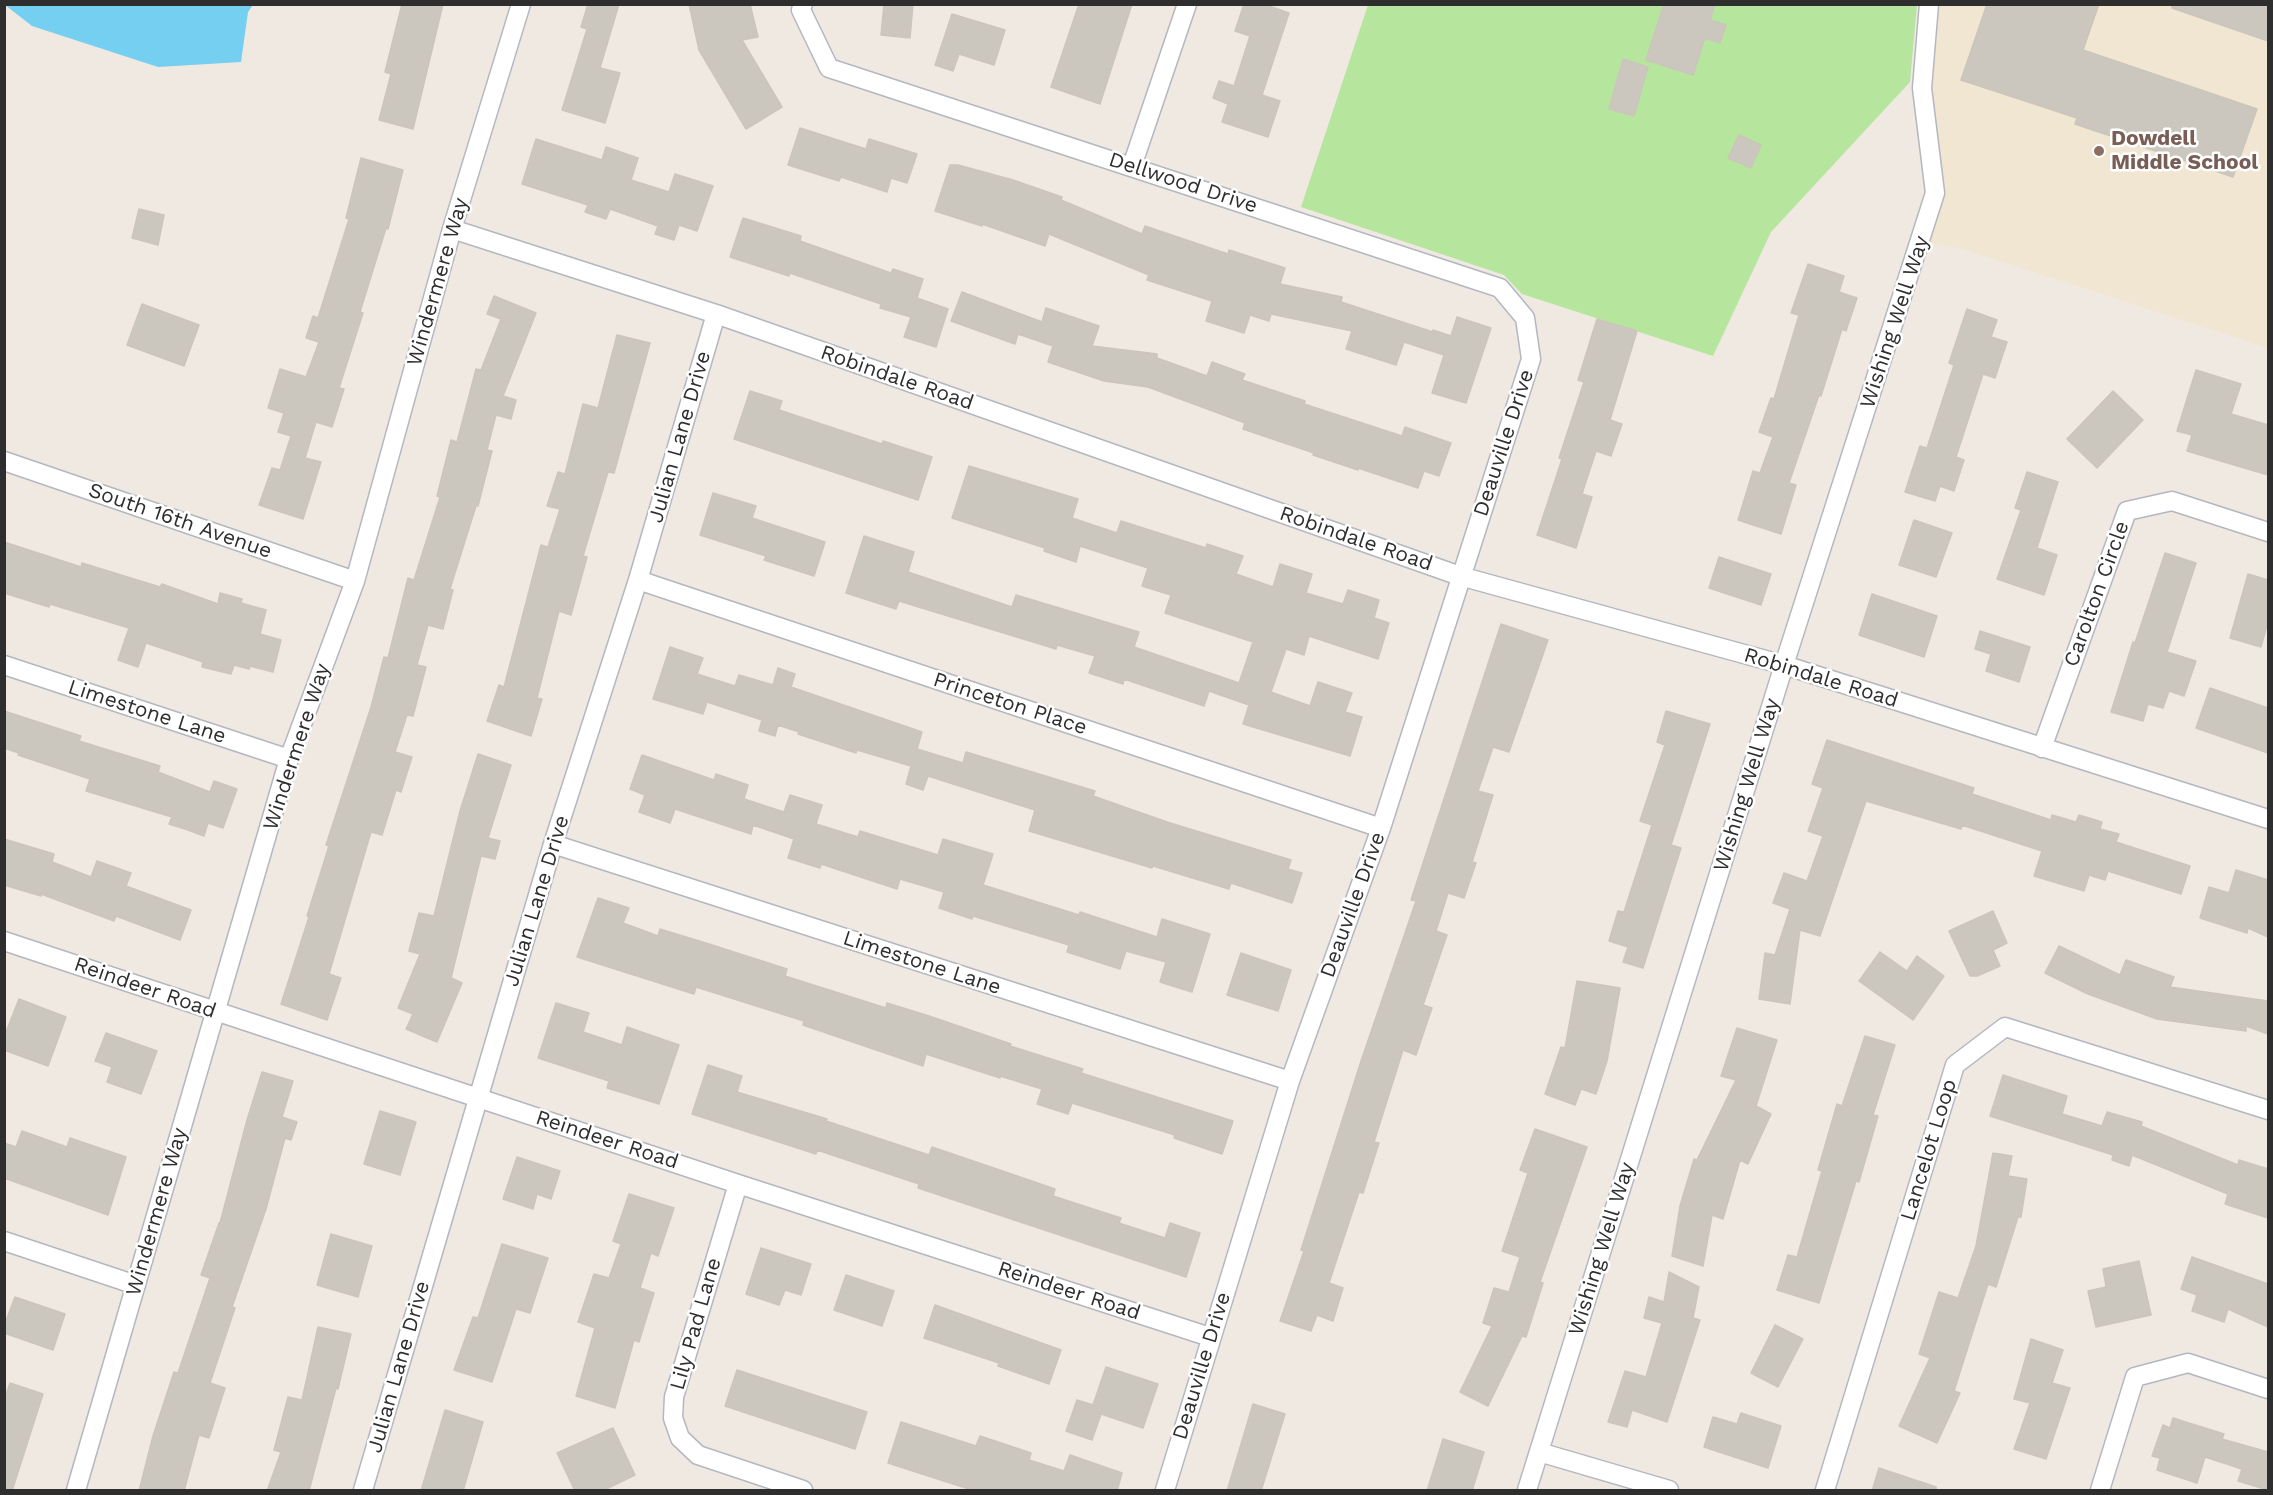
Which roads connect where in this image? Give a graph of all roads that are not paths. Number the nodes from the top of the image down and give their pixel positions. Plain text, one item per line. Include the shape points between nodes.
1 (521, 4) edge
2 (803, 4) edge
3 (1187, 4) edge
4 (1929, 4) edge
5 (1132, 166) junction
6 (452, 229) junction
7 (716, 314) junction
8 (1525, 318) joint
9 (4, 461) edge
10 (2268, 532) edge
11 (1460, 576) junction
12 (638, 580) junction
13 (354, 581) junction
14 (4, 665) edge
15 (1784, 665) junction
16 (2042, 748) junction
17 (289, 759) junction
18 (2268, 819) edge
19 (1381, 828) junction
20 (553, 844) junction
21 (4, 941) edge
22 (216, 1012) junction
23 (1290, 1081) junction
24 (478, 1097) junction
25 (2268, 1110) edge
26 (738, 1184) junction
27 (4, 1241) edge
28 (136, 1285) junction
29 (1210, 1337) junction
30 (2268, 1389) edge
31 (1539, 1452) junction
32 (76, 1491) edge
33 (363, 1491) edge
34 (803, 1491) edge
35 (1165, 1491) edge
36 (1527, 1491) edge
37 (1669, 1491) edge
38 (1825, 1491) edge
39 (2100, 1491) edge

1 - 6 street, Windermere Way
2 - 5 street, Dellwood Drive via 801,10 829,68
3 - 5 street
4 - 15 street, Wishing Well Way via 1922,88 1935,193
5 - 8 street, Dellwood Drive via 1500,288
6 - 7 street, Robindale Road
6 - 13 street, Windermere Way
7 - 11 street, Robindale Road
7 - 12 street, Julian Lane Drive
8 - 11 street, Deauville Drive via 1531,359
9 - 13 street, South 16th Avenue
10 - 16 street, Carolton Circle via 2172,501 2127,511
11 - 15 street, Robindale Road
11 - 19 street, Deauville Drive
12 - 19 street, Princeton Place
12 - 20 street, Julian Lane Drive
13 - 17 street, Windermere Way
14 - 17 street, Limestone Lane
15 - 16 street, Robindale Road
15 - 31 street, Wishing Well Way
16 - 18 street, Robindale Road
17 - 22 street, Windermere Way
19 - 23 street, Deauville Drive
20 - 23 street, Limestone Lane
20 - 24 street, Julian Lane Drive
21 - 22 street, Reindeer Road
22 - 24 street, Reindeer Road
22 - 28 street, Windermere Way
23 - 29 street, Deauville Drive
24 - 26 street, Reindeer Road
24 - 33 street, Julian Lane Drive
25 - 38 street, Lancelot Loop via 2005,1027 1955,1065
26 - 29 street, Reindeer Road
26 - 34 street, Lily Pad Lane via 674,1397 674,1418 680,1437 698,1455
27 - 28 street
28 - 32 street, Windermere Way
29 - 35 street, Deauville Drive
30 - 39 street via 2188,1363 2135,1377
31 - 36 street, Wishing Well Way
31 - 37 street

